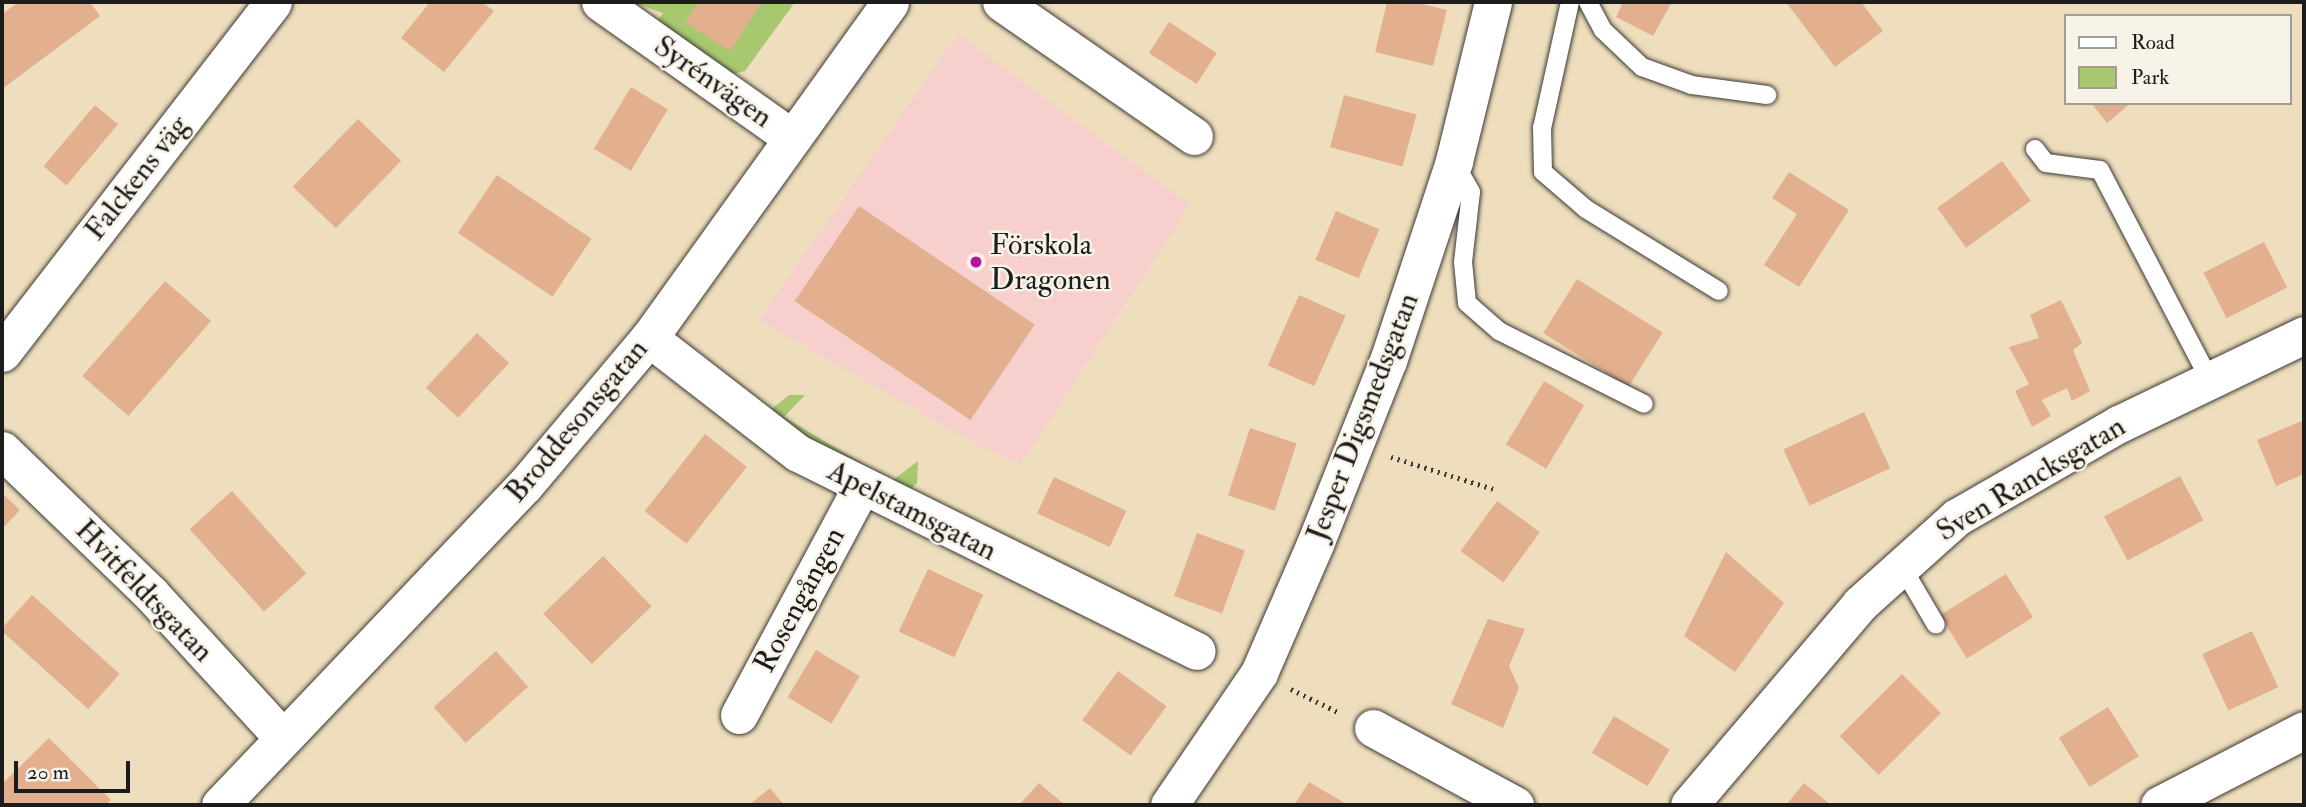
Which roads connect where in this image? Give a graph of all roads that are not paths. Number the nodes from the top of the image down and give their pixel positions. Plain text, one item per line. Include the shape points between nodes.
1 (273, 2) edge
2 (600, 2) edge
3 (890, 2) edge
4 (1001, 2) edge
5 (1493, 2) edge
6 (1570, 2) edge
7 (1588, 2) edge
8 (1767, 95) dead end
9 (1194, 136) dead end
10 (791, 137) junction
11 (2035, 149) dead end
12 (1454, 161) junction
13 (1719, 291) dead end
14 (2304, 335) edge
15 (649, 338) junction
16 (2, 353) edge
17 (2211, 382) junction
18 (1644, 404) dead end
19 (2, 450) edge
20 (862, 486) junction
21 (1900, 565) junction
22 (1936, 625) dead end
23 (1196, 651) dead end
24 (739, 715) dead end
25 (1373, 728) road end
26 (2304, 730) edge
27 (282, 737) junction
28 (239, 798) edge
29 (1169, 805) edge
30 (1515, 805) edge
31 (1689, 805) edge
32 (2159, 805) edge

1 - 16 street, Falckens väg
2 - 10 street, Syrénvägen
3 - 10 street, Broddesonsgatan
4 - 9 street
5 - 12 street, Jesper Digsmedsgatan
6 - 13 lane via 1542,128 1543,172 1586,209
7 - 8 lane via 1603,30 1642,67 1692,85
10 - 15 street, Broddesonsgatan
11 - 17 lane via 2046,163 2100,170
12 - 18 lane via 1471,192 1463,262 1467,303 1499,331
12 - 29 street, Jesper Digsmedsgatan via 1388,361 1259,673
14 - 17 street, Sven Rancksgatan
15 - 20 street, Apelstamsgatan via 798,453
15 - 27 street, Broddesonsgatan via 525,485
17 - 21 street, Sven Rancksgatan via 2119,424 2009,485 1957,517
19 - 27 street, Hvitfeldtsgatan via 151,594
20 - 23 street, Apelstamsgatan
20 - 24 street, Rosengången
21 - 22 lane
21 - 31 street, Sven Rancksgatan via 1824,643
25 - 30 street
26 - 32 street
27 - 28 street, Broddesonsgatan

